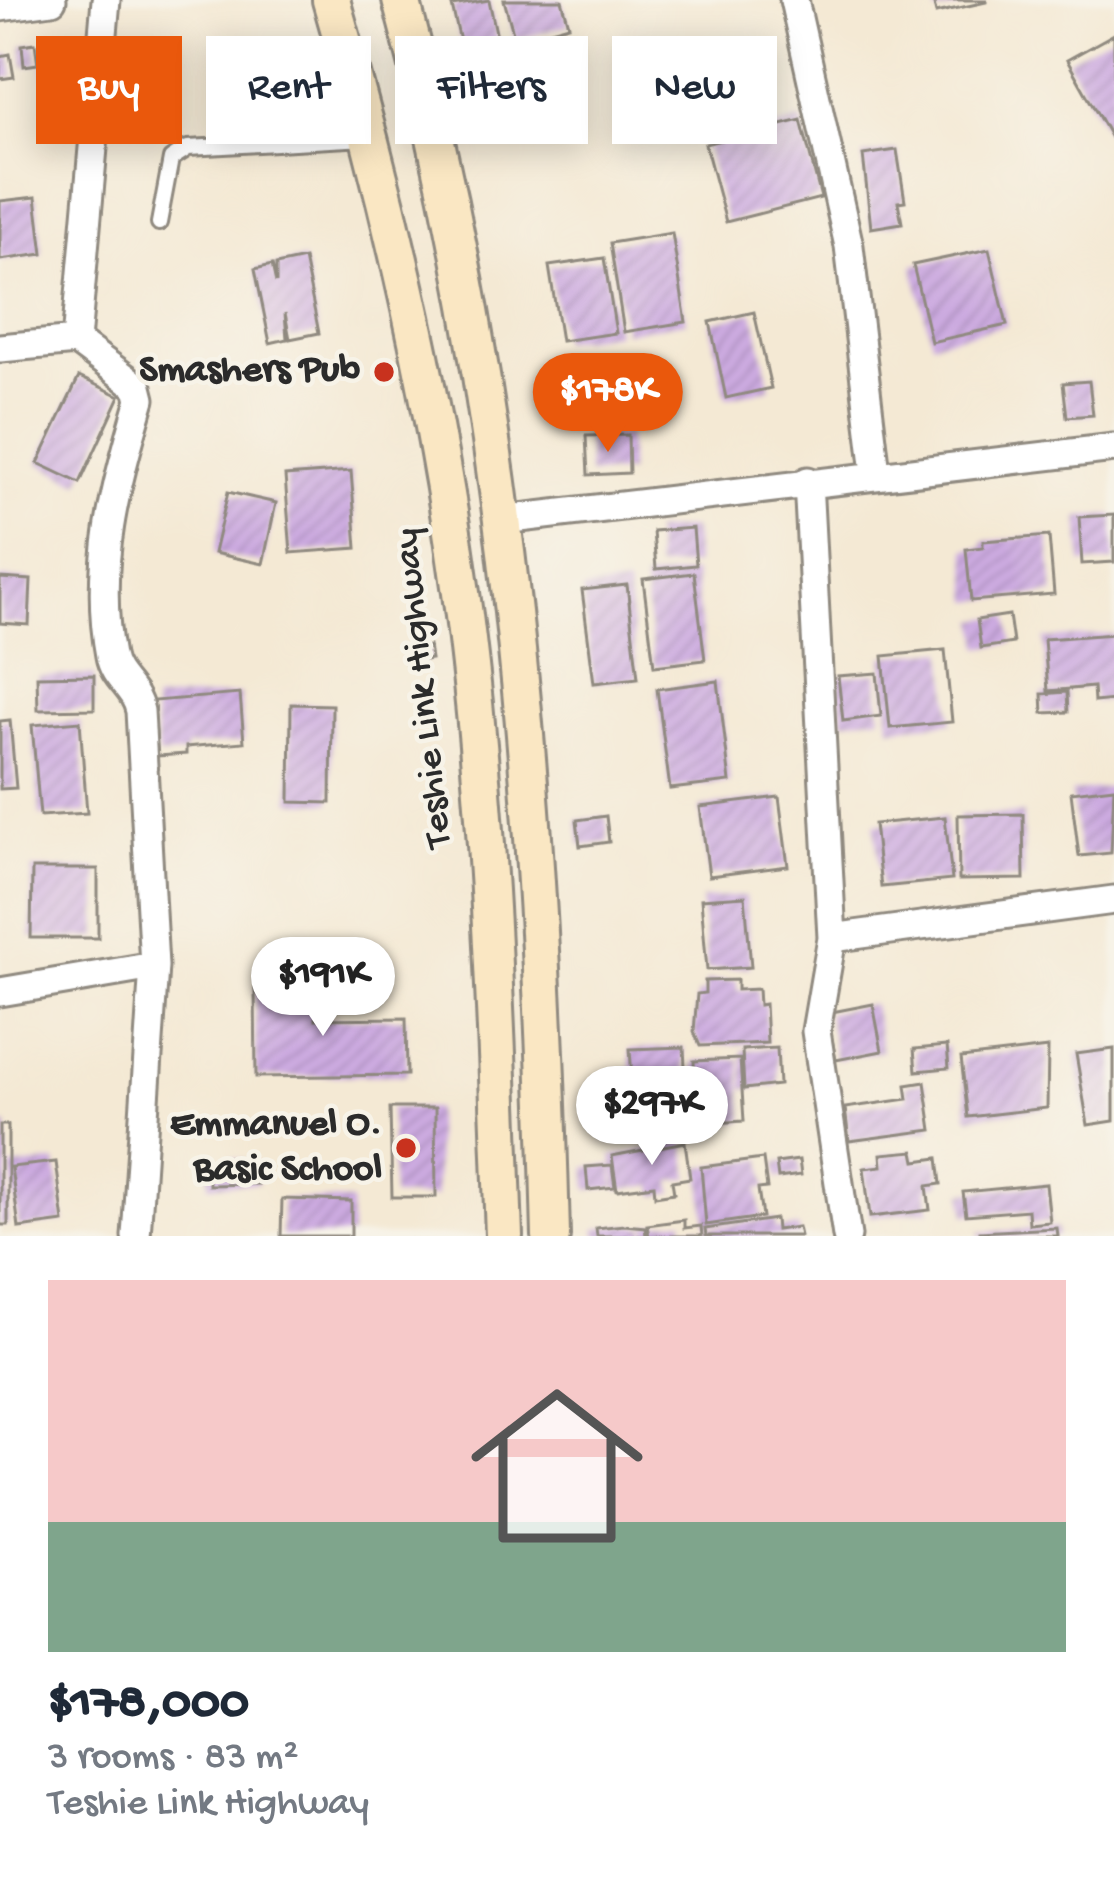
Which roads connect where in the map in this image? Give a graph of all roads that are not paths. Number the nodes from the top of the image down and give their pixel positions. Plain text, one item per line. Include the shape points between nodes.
1 (52, 0) edge
2 (106, 0) edge
3 (331, 0) edge
4 (401, 0) edge
5 (794, 0) edge
6 (0, 7) edge
7 (342, 36) edge
8 (371, 137) edge
9 (255, 144) edge
10 (159, 223) dead end
11 (76, 341) junction
12 (0, 348) edge
13 (1114, 448) edge
14 (876, 473) junction
15 (808, 481) junction
16 (503, 520) junction
17 (1114, 900) edge
18 (832, 938) junction
19 (154, 966) junction
20 (0, 992) edge
21 (136, 1236) edge
22 (504, 1236) edge
23 (550, 1236) edge
24 (847, 1236) edge

1 - 6 street
2 - 11 street
3 - 7 main road, Teshie Link Highway
4 - 16 main road via 445,163
5 - 14 street via 849,246
8 - 22 main road, Teshie Link Highway via 461,594 482,782
9 - 10 lane via 188,148 172,159
11 - 12 street
11 - 19 street via 138,387 141,399 114,488 105,577 110,661 136,692 140,711
13 - 14 street
14 - 15 street
15 - 16 street
15 - 18 street
16 - 23 main road via 544,967
17 - 18 street
18 - 24 street via 816,1031
19 - 20 street
19 - 21 street

